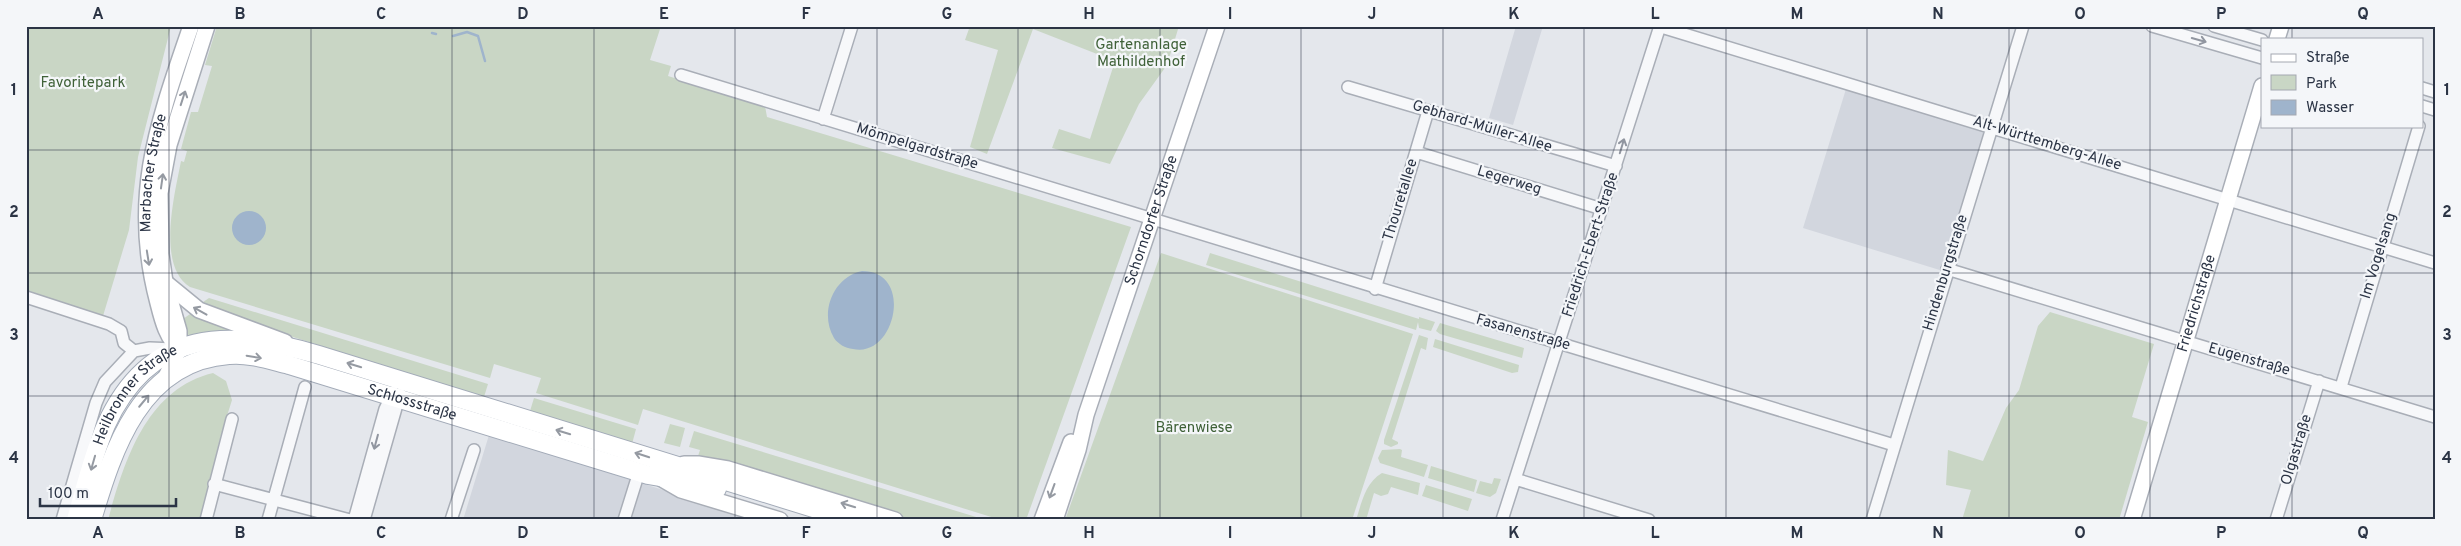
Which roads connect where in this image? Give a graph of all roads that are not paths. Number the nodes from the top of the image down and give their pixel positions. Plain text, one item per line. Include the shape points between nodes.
1 (190, 26) edge
2 (207, 26) edge
3 (852, 26) edge
4 (1217, 26) edge
5 (1659, 26) edge
6 (2023, 26) edge
7 (2152, 26) edge
8 (2214, 26) edge
9 (2281, 26) edge
10 (2277, 38) edge
11 (2261, 40) edge
12 (2261, 58) edge
13 (682, 75) dead end
14 (1348, 87) dead end
15 (2261, 89) edge
16 (1428, 110) junction
17 (823, 119) junction
18 (1991, 127) junction
19 (2418, 128) edge
20 (1416, 152) junction
21 (1616, 166) junction
22 (2228, 200) junction
23 (1602, 209) junction
24 (1153, 219) junction
25 (2382, 246) junction
26 (2435, 263) edge
27 (1947, 269) junction
28 (165, 282) junction
29 (1375, 289) junction
30 (26, 297) edge
31 (2185, 342) junction
32 (1559, 343) junction
33 (294, 347) junction
34 (134, 351) junction
35 (164, 353) junction
36 (206, 359) junction
37 (165, 379) junction
38 (400, 380) junction
39 (2319, 381) junction
40 (306, 387) dead end
41 (2341, 387) junction
42 (395, 397) junction
43 (1086, 415) junction
44 (2435, 417) edge
45 (232, 419) dead end
46 (1894, 445) junction
47 (474, 450) dead end
48 (675, 464) junction
49 (639, 472) junction
50 (659, 477) junction
51 (1514, 479) junction
52 (80, 483) junction
53 (214, 484) junction
54 (274, 499) junction
55 (753, 516) edge
56 (62, 520) edge
57 (76, 520) edge
58 (92, 520) edge
59 (206, 520) edge
60 (268, 520) edge
61 (350, 520) edge
62 (354, 520) edge
63 (364, 520) edge
64 (451, 520) edge
65 (624, 520) edge
66 (780, 520) edge
67 (815, 520) edge
68 (852, 520) edge
69 (895, 520) edge
70 (1042, 520) edge
71 (1054, 520) edge
72 (1502, 520) edge
73 (1649, 520) edge
74 (1872, 520) edge
75 (2132, 520) edge
76 (2276, 520) edge

1 -> 35 main road, Marbacher Straße via 160,123 146,186 147,248 154,288 171,340
28 -> 2 main road, Marbacher Straße via 158,223 163,174 181,104
3 - 17 street
4 - 24 main road, Schorndorfer Straße
5 - 18 street, Alt-Württemberg-Allee
21 -> 5 street, Friedrich-Ebert-Straße
6 - 18 street, Hindenburgstraße
7 -> 12 street
8 - 11 street
9 - 10 main road
13 - 17 street, Mömpelgardstraße
14 - 16 street, Gebhard-Müller-Allee
15 - 22 main road, Friedrichstraße
16 - 20 street, Thouretallee
16 - 21 street, Gebhard-Müller-Allee
17 - 24 street, Mömpelgardstraße
18 - 22 street, Alt-Württemberg-Allee
18 - 27 street, Hindenburgstraße
19 - 25 street, Im Vogelsang
20 - 23 street, Legerweg
20 - 29 street, Thouretallee
21 - 23 street, Friedrich-Ebert-Straße
22 - 25 street, Alt-Württemberg-Allee
22 - 31 main road, Friedrichstraße
23 - 32 street, Friedrich-Ebert-Straße
24 - 29 street, Fasanenstraße
24 - 43 main road, Schorndorfer Straße
25 - 26 street, Alt-Württemberg-Allee
25 - 41 street, Im Vogelsang
27 - 31 street, Eugenstraße
27 - 46 street, Hindenburgstraße
33 -> 28 main road via 270,335 204,313
28 - 35 main road, Marbacher Straße via 179,331
29 - 32 street, Fasanenstraße
30 - 34 street via 109,324 121,331 124,343
31 - 39 street, Eugenstraße
31 - 75 main road, Friedrichstraße
32 - 46 street, Fasanenstraße
32 - 51 street, Friedrich-Ebert-Straße
33 - 35 main road, Schlossstraße via 234,338 207,340
38 -> 33 main road, Schlossstraße
34 - 35 street, Heilbronner Straße
34 - 52 street, Heilbronner Straße via 105,382 96,404
35 - 36 main road
35 - 37 main road
35 -> 52 main road, Heilbronner Straße via 125,392
36 - 37 main road, Schlossstraße
36 -> 42 main road, Schlossstraße via 229,355 253,356
58 -> 37 main road, Heilbronner Straße via 108,468 126,426
38 - 42 street
48 -> 38 main road, Schlossstraße
39 - 41 street, Eugenstraße
39 - 76 street, Olgastraße
40 - 54 street
41 - 44 street, Eugenstraße
42 - 49 main road, Schlossstraße
42 -> 62 street
42 - 63 street
43 -> 70 main road, Schorndorfer Straße via 1067,451
43 - 71 main road, Schorndorfer Straße via 1078,450
45 - 53 street
46 - 74 street, Hindenburgstraße
47 - 64 street
48 - 68 main road, Schlossstraße
69 -> 48 main road, Schlossstraße via 728,469
49 - 50 main road, Schlossstraße
49 - 65 street
50 - 55 main road, Schlossstraße via 681,490
50 - 67 main road, Schlossstraße via 708,487
51 - 72 street, Friedrich-Ebert-Straße
51 - 73 street
52 - 56 street, Heilbronner Straße
52 - 57 main road, Heilbronner Straße
53 - 54 street
53 - 59 street
54 - 60 street
54 - 61 street
55 - 66 main road, Schlossstraße

